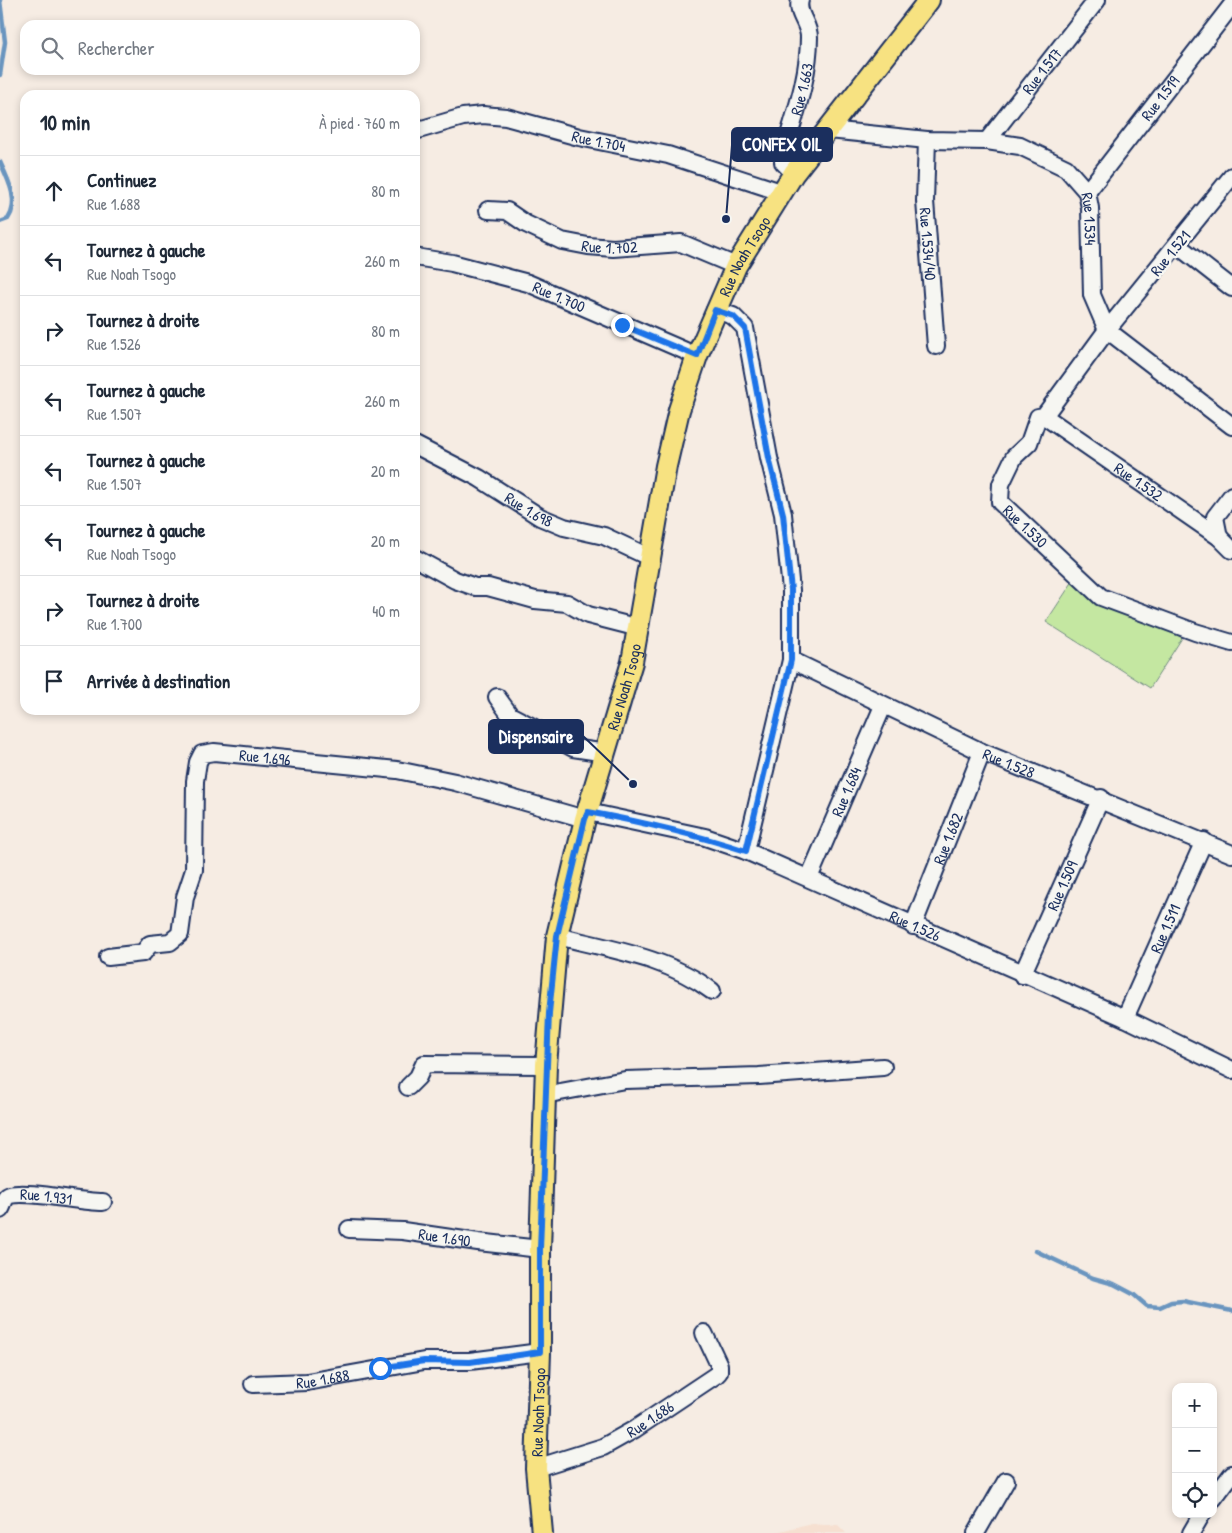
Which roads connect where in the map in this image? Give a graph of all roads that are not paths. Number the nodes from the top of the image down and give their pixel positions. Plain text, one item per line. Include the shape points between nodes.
1 (800, 0) edge
2 (930, 0) edge
3 (1097, 0) edge
4 (1232, 6) edge
5 (420, 130) edge
6 (829, 130) junction
7 (926, 140) junction
8 (987, 141) junction
9 (794, 173) junction
10 (1232, 176) edge
11 (781, 192) junction
12 (1087, 192) junction
13 (488, 210) dead end
14 (1177, 244) junction
15 (420, 258) edge
16 (736, 266) junction
17 (1232, 288) edge
18 (715, 310) junction
19 (1107, 330) junction
20 (936, 346) dead end
21 (697, 356) junction
22 (1044, 416) junction
23 (1232, 426) edge
24 (420, 448) edge
25 (1232, 495) edge
26 (1219, 537) junction
27 (1232, 550) edge
28 (651, 558) junction
29 (420, 561) edge
30 (639, 628) junction
31 (1232, 643) edge
32 (791, 660) junction
33 (497, 697) dead end
34 (883, 706) junction
35 (982, 752) junction
36 (606, 753) junction
37 (1101, 798) junction
38 (587, 815) junction
39 (1204, 841) junction
40 (746, 851) junction
41 (1232, 854) edge
42 (808, 878) junction
43 (913, 926) junction
44 (557, 936) junction
45 (108, 956) dead end
46 (1022, 975) junction
47 (712, 991) dead end
48 (1124, 1018) junction
49 (546, 1065) junction
50 (1230, 1065) edge
51 (883, 1067) dead end
52 (408, 1087) dead end
53 (544, 1096) junction
54 (103, 1202) dead end
55 (0, 1210) edge
56 (349, 1229) dead end
57 (540, 1249) junction
58 (704, 1333) dead end
59 (540, 1352) junction
60 (253, 1384) dead end
61 (536, 1468) junction
62 (1232, 1474) edge
63 (1006, 1481) dead end
64 (1217, 1494) edge
65 (1200, 1518) edge
66 (542, 1533) edge
67 (976, 1533) edge
68 (1191, 1533) edge

1 - 9 street, Rue 1.663 via 800,15 809,34 808,50 803,87 783,162
2 - 6 main road, Rue Noah Tsogo
3 - 8 street, Rue 1.517
4 - 12 street, Rue 1.519
5 - 11 street, Rue 1.704 via 463,117 506,117 579,137 668,155
6 - 7 street, Rue 1.534
6 - 9 main road, Rue Noah Tsogo
7 - 8 street, Rue 1.534
7 - 20 street, Rue 1.534/40 via 925,201
8 - 12 street, Rue 1.534 via 1020,146 1066,168
9 - 11 main road, Rue Noah Tsogo
10 - 14 street, Rue 1.521
11 - 16 main road, Rue Noah Tsogo
12 - 19 street, Rue 1.534 via 1092,295
13 - 16 street, Rue 1.702 via 507,211 562,241 613,248 681,244
14 - 17 street
14 - 19 street, Rue 1.521
15 - 21 street, Rue 1.700 via 528,283
16 - 18 main road, Rue Noah Tsogo
18 - 21 main road, Rue Noah Tsogo
18 - 32 street via 733,316 745,328 788,548
19 - 22 street, Rue 1.530
19 - 23 street, Rue 1.534
21 - 28 main road, Rue Noah Tsogo via 674,432
22 - 26 street, Rue 1.532
22 - 31 street, Rue 1.530 via 1038,417 1029,443 1014,457 1000,484 1000,502 1100,597
24 - 28 street, Rue 1.698 via 480,478 540,517 564,527 604,536
25 - 26 street via 1215,517
26 - 27 street, Rue 1.532
28 - 30 main road, Rue Noah Tsogo
29 - 30 street via 475,587 567,603 588,615
30 - 36 main road, Rue Noah Tsogo
32 - 34 street, Rue 1.528
32 - 40 street
33 - 36 street via 510,715 572,748
34 - 35 street, Rue 1.528
34 - 42 street, Rue 1.684
35 - 37 street, Rue 1.528
35 - 43 street, Rue 1.682
36 - 38 main road, Rue Noah Tsogo
37 - 39 street, Rue 1.528
37 - 46 street, Rue 1.509
38 - 40 street, Rue 1.526 via 657,826
38 - 44 main road, Rue Noah Tsogo
38 - 45 street, Rue 1.696 via 397,770 214,752 202,754 195,781 194,870 184,897 180,934 170,942 150,944 142,952
39 - 41 street, Rue 1.528
39 - 48 street, Rue 1.511
40 - 42 street, Rue 1.526
42 - 43 street, Rue 1.526
43 - 46 street, Rue 1.526
44 - 47 street via 676,969
44 - 49 main road, Rue Noah Tsogo
46 - 48 street, Rue 1.526
48 - 50 street, Rue 1.526
49 - 52 street via 424,1064
49 - 53 main road, Rue Noah Tsogo
51 - 53 street via 759,1076 625,1080
53 - 57 main road, Rue Noah Tsogo
54 - 55 street, Rue 1.931 via 10,1195
56 - 57 street, Rue 1.690 via 403,1231
57 - 59 main road, Rue Noah Tsogo
58 - 61 street, Rue 1.686 via 719,1365 716,1375 602,1447 582,1456
59 - 60 street, Rue 1.688 via 470,1362 424,1361 307,1382
59 - 61 main road, Rue Noah Tsogo
61 - 66 main road, Rue Noah Tsogo
62 - 64 street
63 - 67 street
65 - 68 street

